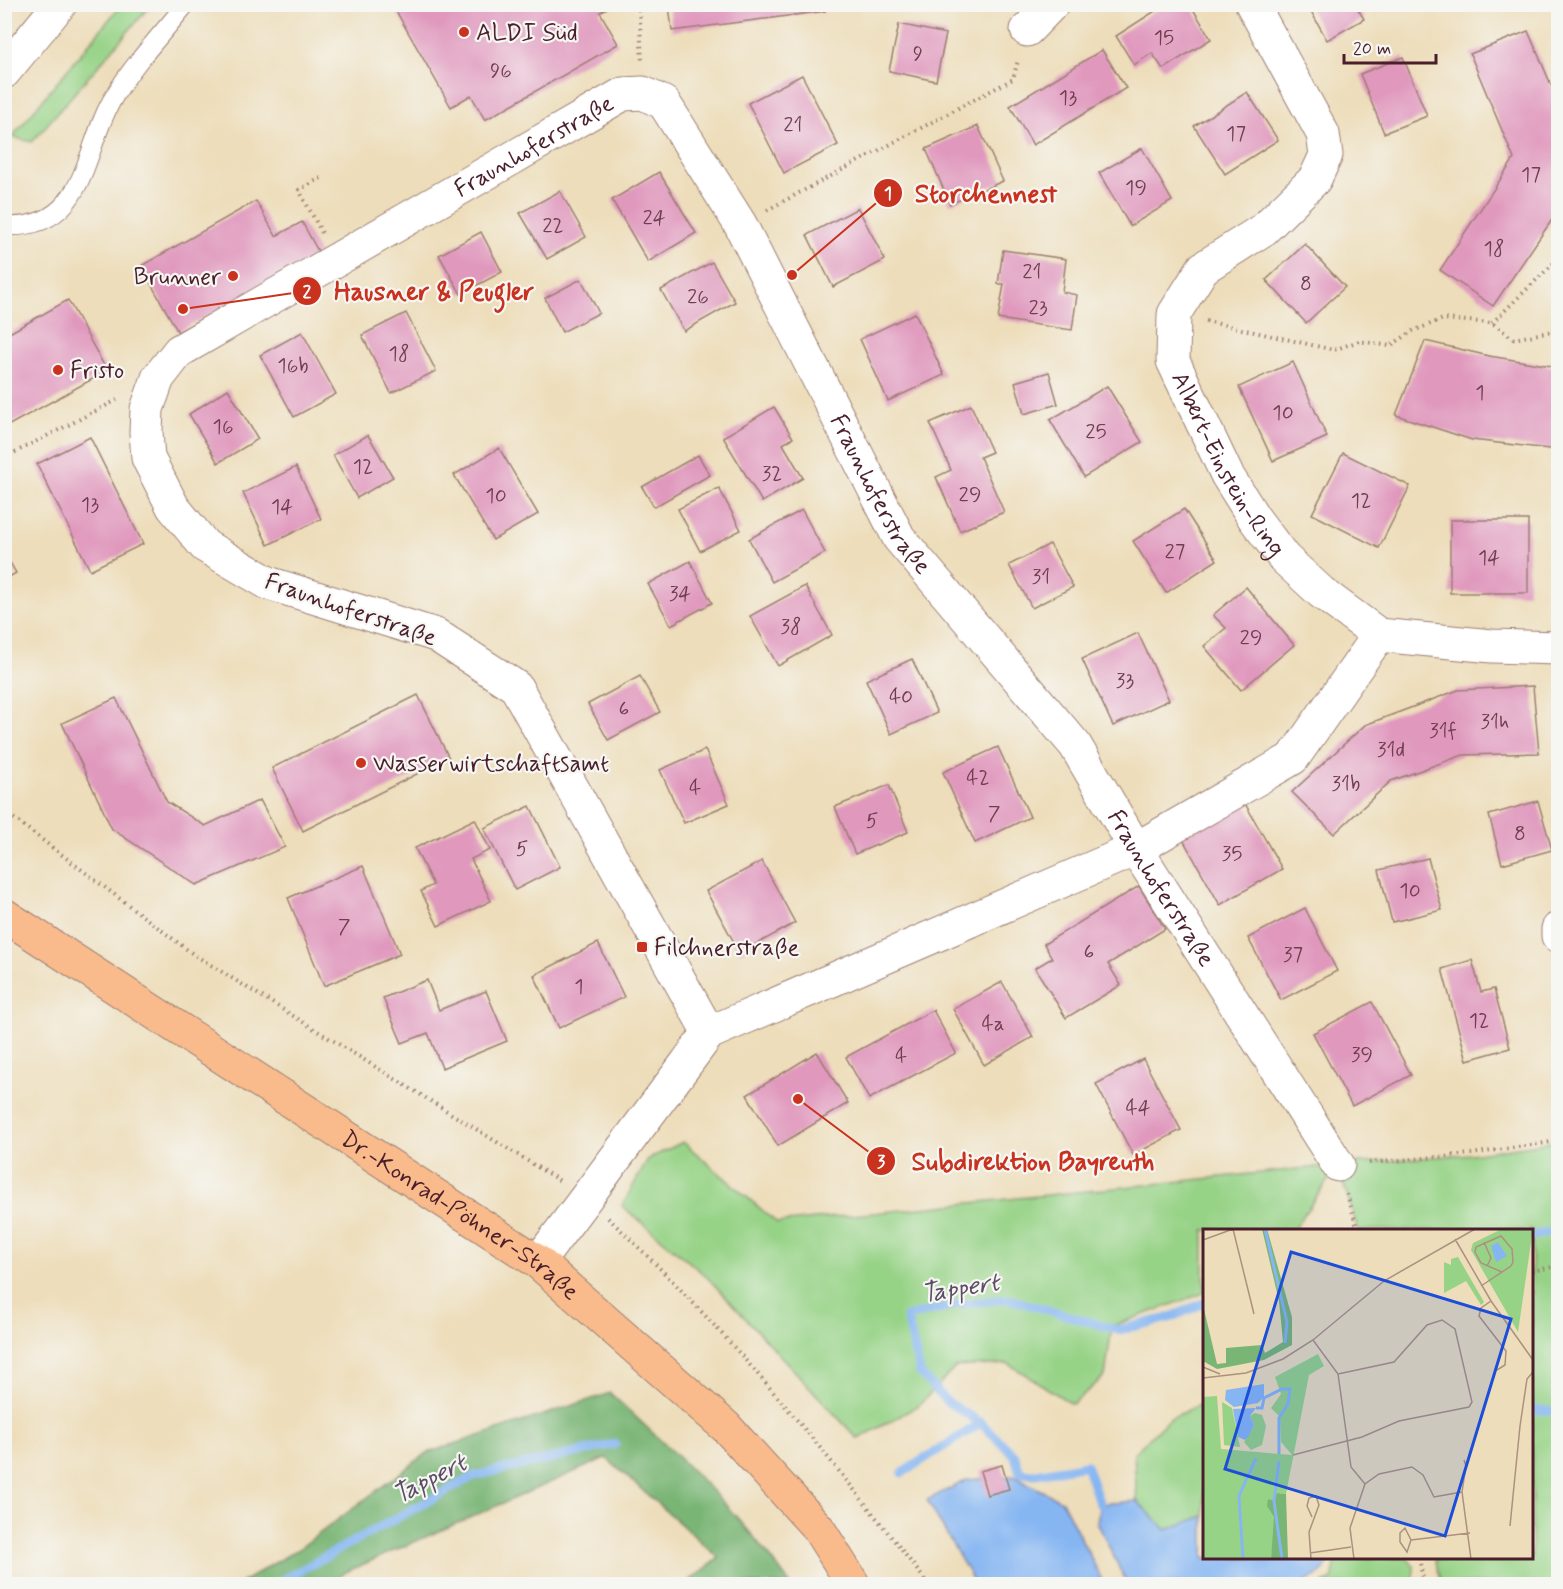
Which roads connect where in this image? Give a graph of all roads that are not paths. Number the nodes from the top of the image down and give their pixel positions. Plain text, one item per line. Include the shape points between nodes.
1 (60, 4) edge
2 (186, 4) edge
3 (1053, 4) edge
4 (1252, 4) edge
5 (1027, 30) road end
6 (4, 72) edge
7 (4, 226) edge
8 (1379, 635) junction
9 (1558, 648) edge
10 (1136, 849) junction
11 (4, 915) edge
12 (1558, 929) edge
13 (1558, 936) edge
14 (709, 1033) junction
15 (1338, 1165) road end
16 (538, 1262) junction
17 (853, 1584) edge

1 - 6 street
2 - 7 lane via 113,97 71,199 58,213 41,221
3 - 5 street
4 - 8 street, Albert-Einstein-Ring via 1323,134 1326,155 1315,179 1264,229 1203,268 1174,314 1173,361 1227,475 1284,558 1322,593
8 - 9 street
8 - 10 street via 1293,758
10 - 14 street
10 - 14 street, Fraunhoferstraße via 1076,745 899,538 740,224 664,104 643,93 623,94 179,351 158,378 147,409 148,458 172,507 205,546 268,583 436,635 516,687
10 - 15 street, Fraunhoferstraße
11 - 16 main road, Dr.-Konrad-Pöhner-Straße
12 - 13 street
14 - 16 street
16 - 17 main road, Dr.-Konrad-Pöhner-Straße via 726,1427 818,1528

